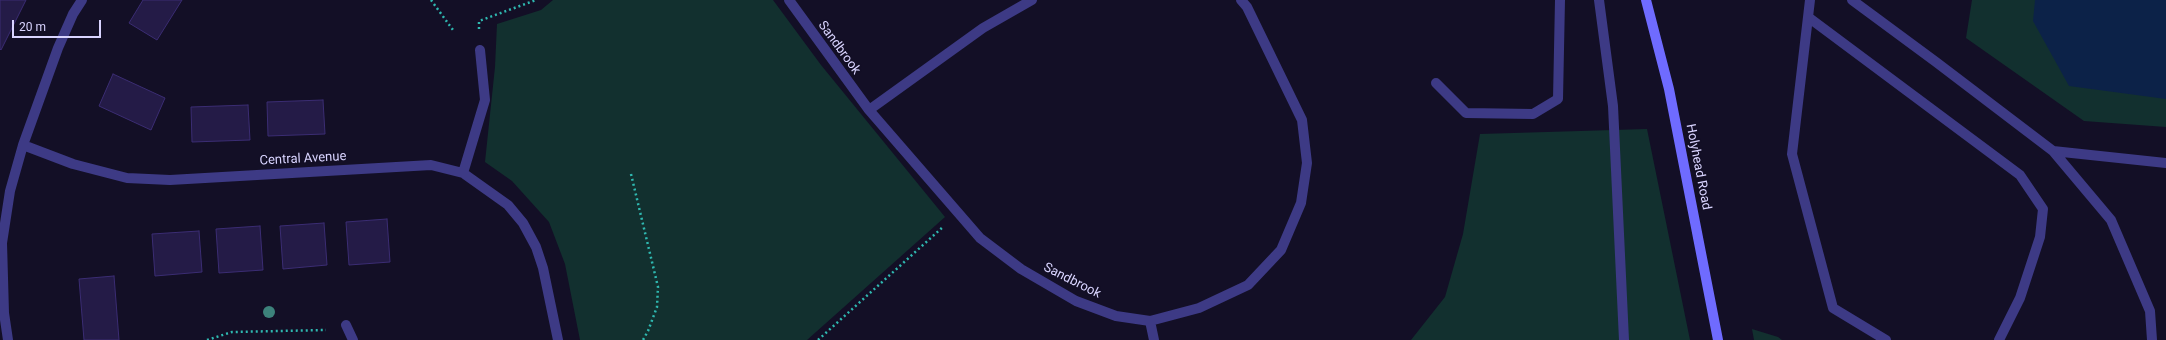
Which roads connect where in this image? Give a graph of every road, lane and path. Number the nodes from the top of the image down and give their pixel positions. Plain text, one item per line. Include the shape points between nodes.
1 (82, 0) edge
2 (431, 0) edge
3 (536, 0) edge
4 (789, 0) edge
5 (1032, 0) edge
6 (1241, 0) edge
7 (1560, 0) edge
8 (1599, 0) edge
9 (1646, 0) edge
10 (1810, 0) edge
11 (1852, 0) edge
12 (1808, 17) junction
13 (454, 30) dead end
14 (480, 50) joint
15 (1436, 83) dead end
16 (869, 110) junction
17 (22, 145) junction
18 (2053, 151) junction
19 (2166, 163) edge
20 (463, 173) junction
21 (631, 174) dead end
22 (958, 213) junction
23 (1150, 321) junction
24 (346, 325) joint
25 (8, 340) edge
26 (207, 340) edge
27 (353, 340) edge
28 (558, 340) edge
29 (642, 340) edge
30 (818, 340) edge
31 (1154, 340) edge
32 (1624, 340) edge
33 (1718, 340) edge
34 (1886, 340) edge
35 (1999, 340) edge
36 (2152, 340) edge

1 - 17 street via 58,48
2 - 13 path
3 - 14 path via 479,21
4 - 16 street, Sandbrook
5 - 16 street via 982,28
6 - 23 street, Sandbrook via 1247,7 1302,120 1307,163 1301,203 1281,250 1248,284 1199,308
7 - 15 street via 1558,99 1533,114 1466,113
8 - 32 street via 1612,106
9 - 33 main road, Holyhead Road via 1669,89
10 - 12 street
11 - 18 street
12 - 34 street via 1792,154 1833,308
12 - 35 street via 2020,175 2043,209 2040,237 2020,298
14 - 20 street via 485,100
16 - 22 street, Sandbrook
17 - 20 street, Central Avenue via 73,164 127,178 170,180 431,165
17 - 25 street via 10,191 2,243 4,313
18 - 19 street
18 - 36 street via 2111,220 2150,311
20 - 28 street via 508,205 523,223 536,247 543,268
21 - 29 path via 658,287 658,307
22 - 23 street, Sandbrook via 980,238 1021,269 1076,301 1116,316
22 - 30 path
23 - 31 street
24 - 26 path via 325,330 232,332
24 - 27 street

